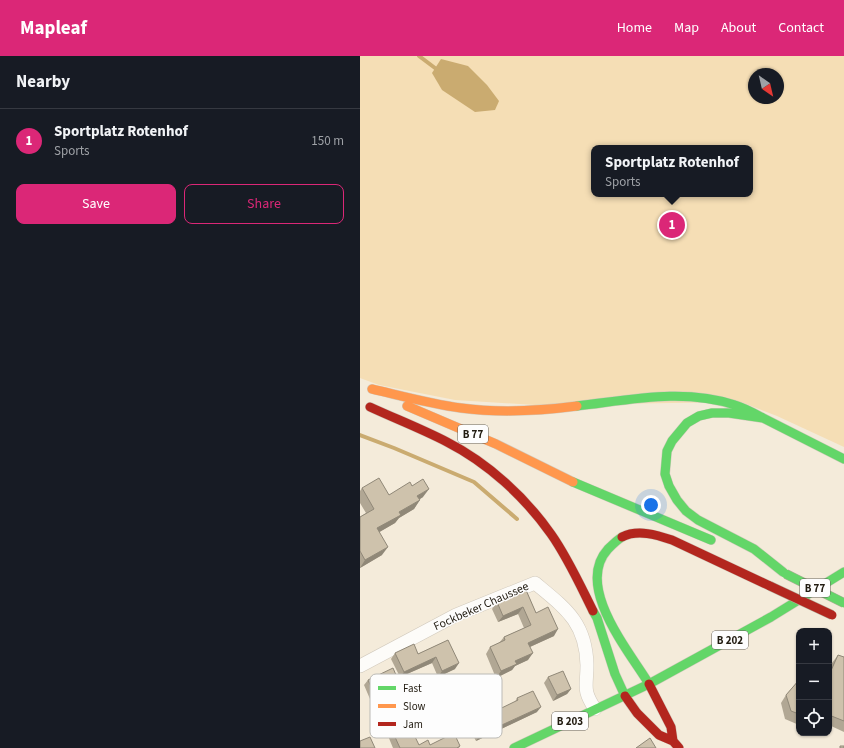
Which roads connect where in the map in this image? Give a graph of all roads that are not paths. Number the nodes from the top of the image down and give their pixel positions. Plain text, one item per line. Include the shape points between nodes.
1 (360, 403) edge
2 (370, 407) junction
3 (763, 418) junction
4 (844, 459) edge
5 (573, 482) junction
6 (721, 545) dead end
7 (749, 557) dead end
8 (844, 572) edge
9 (784, 573) junction
10 (844, 603) edge
11 (835, 616) dead end
12 (360, 666) edge
13 (650, 684) junction
14 (625, 696) junction
15 (595, 709) junction
16 (676, 744) edge
17 (514, 748) edge

1 - 2 main road, B 77
2 - 5 main road, B 77 via 411,419
2 - 14 main road via 466,453 490,470 537,515 552,535 598,618 615,674
3 - 4 main road
3 - 5 main road, B 77 via 733,404 702,397 656,396 535,410 478,410 369,388 496,444
3 - 9 main road via 729,412 699,416 687,423 672,441 667,451 665,474 675,496 698,520 754,549
5 - 6 main road, B 77
7 - 9 main road, B 77
8 - 13 main road, B 202 via 771,617
9 - 10 main road, B 77, bridge
11 - 13 main road, bridge via 672,540 641,532 629,534 615,542 602,557 597,574 597,587 619,635
12 - 15 street, Fockbeker Chaussee via 456,615 535,583 569,612 582,633 587,666 585,686 588,698
13 - 14 main road, B 202
13 - 16 main road via 671,727
14 - 15 main road, B 203
14 - 16 main road via 637,713 659,734
15 - 17 main road, B 203

